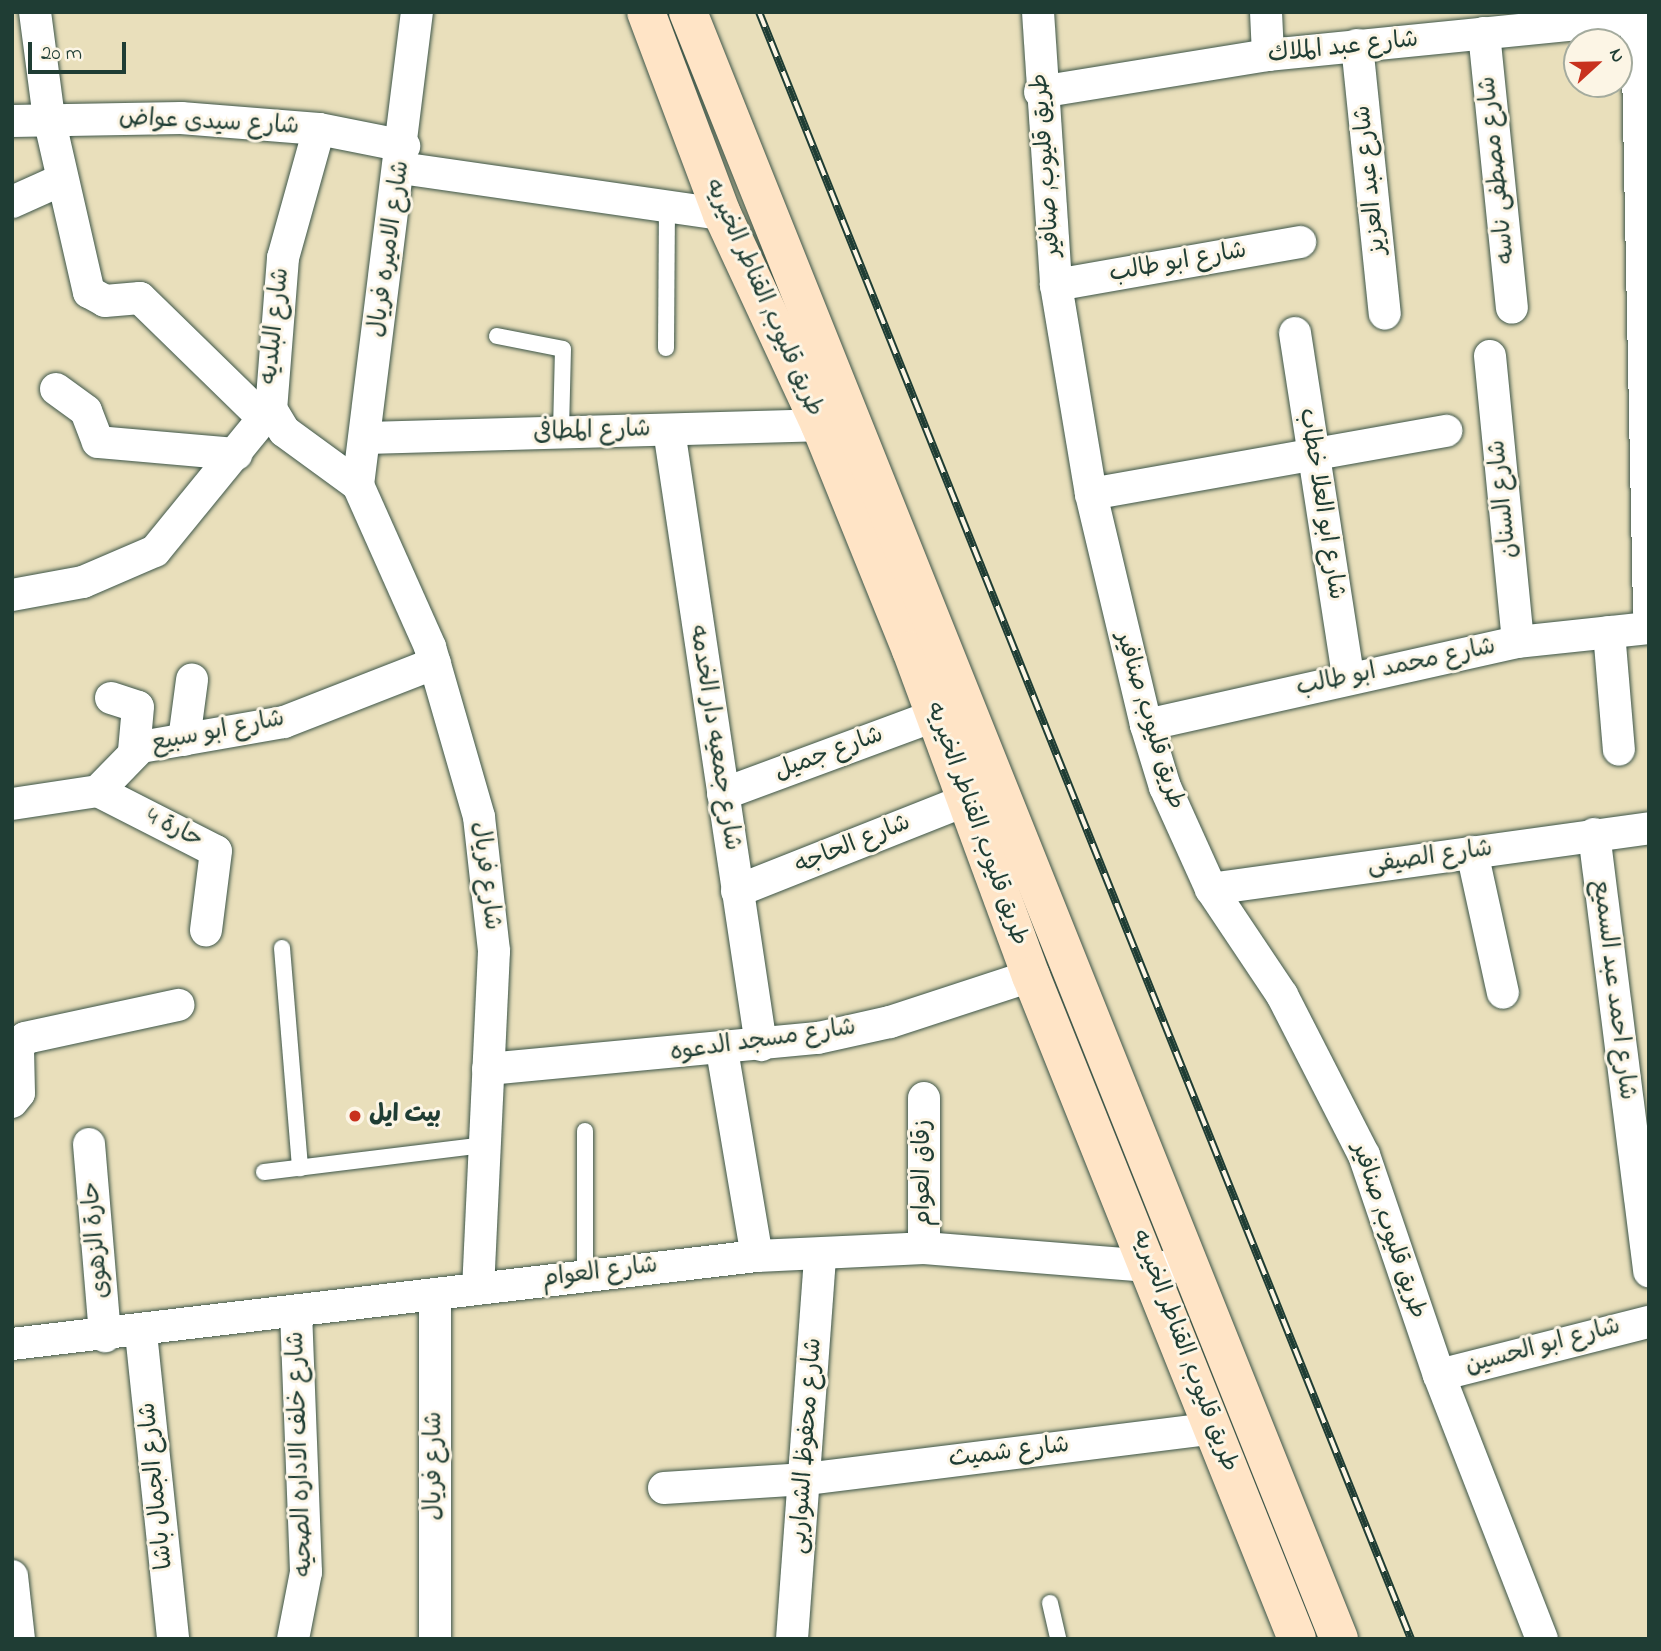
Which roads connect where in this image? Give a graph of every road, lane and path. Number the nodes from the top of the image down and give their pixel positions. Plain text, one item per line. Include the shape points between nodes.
1 (36, 12) edge
2 (417, 12) edge
3 (646, 12) edge
4 (688, 12) edge
5 (1038, 12) edge
6 (1266, 12) edge
7 (1643, 18) edge
8 (1432, 25) edge
9 (1484, 33) junction
10 (1357, 45) junction
11 (1268, 55) junction
12 (1040, 92) junction
13 (49, 118) junction
14 (12, 121) edge
15 (319, 129) junction
16 (402, 157) junction
17 (61, 180) junction
18 (12, 202) edge
19 (667, 207) junction
20 (722, 214) junction
21 (1300, 242) dead end
22 (1056, 285) junction
23 (1512, 307) dead end
24 (1385, 314) dead end
25 (1295, 333) dead end
26 (497, 336) dead end
27 (666, 348) dead end
28 (1490, 356) dead end
29 (56, 389) dead end
30 (267, 414) junction
31 (820, 425) junction
32 (668, 429) junction
33 (1446, 431) dead end
34 (561, 433) junction
35 (365, 438) junction
36 (1313, 452) junction
37 (236, 454) junction
38 (358, 485) junction
39 (1091, 494) junction
40 (12, 595) edge
41 (1649, 612) edge
42 (1649, 628) edge
43 (1609, 632) junction
44 (1518, 642) junction
45 (435, 663) junction
46 (1348, 676) junction
47 (192, 680) dead end
48 (111, 698) dead end
49 (936, 715) junction
50 (1146, 725) junction
51 (184, 740) junction
52 (1619, 750) dead end
53 (134, 751) junction
54 (98, 792) junction
55 (723, 794) junction
56 (969, 799) junction
57 (12, 804) edge
58 (1649, 828) edge
59 (1594, 834) junction
60 (1472, 852) junction
61 (1211, 889) junction
62 (737, 891) junction
63 (206, 930) dead end
64 (282, 948) dead end
65 (1031, 976) junction
66 (1503, 993) dead end
67 (177, 1005) dead end
68 (761, 1045) junction
69 (722, 1051) junction
70 (488, 1069) junction
71 (924, 1098) dead end
72 (12, 1102) edge
73 (585, 1131) dead end
74 (89, 1144) dead end
75 (485, 1145) junction
76 (300, 1168) junction
77 (264, 1172) dead end
78 (924, 1248) junction
79 (820, 1254) junction
80 (757, 1256) junction
81 (1171, 1268) junction
82 (1649, 1272) edge
83 (585, 1274) junction
84 (478, 1289) junction
85 (435, 1294) junction
86 (296, 1311) junction
87 (1649, 1322) edge
88 (141, 1333) junction
89 (106, 1336) junction
90 (12, 1344) edge
91 (1439, 1376) junction
92 (1213, 1428) junction
93 (806, 1479) junction
94 (664, 1488) dead end
95 (12, 1576) edge
96 (1050, 1603) dead end
97 (19, 1639) edge
98 (173, 1639) edge
99 (293, 1639) edge
100 (435, 1639) edge
101 (792, 1639) edge
102 (1058, 1639) edge
103 (1297, 1639) edge
104 (1339, 1639) edge
105 (1542, 1639) edge

1 - 13 street
2 - 16 street, شارع الاميره فريال
3 - 20 main road, طريق قليوب, القناطر الخيريه
4 - 81 main road, طريق قليوب, القناطر الخيريه
5 - 12 street, طريق قليوب, صنافير
6 - 11 street
7 - 9 street, شارع عبد الملاك
7 - 41 street
8 - 9 street, شارع عبد الملاك
8 - 10 street, شارع عبد الملاك
9 - 23 street, شارع مصطفى ناسه
10 - 11 street, شارع عبد الملاك
10 - 24 street, شارع عبد العزيز
11 - 12 street, شارع عبد الملاك
12 - 22 street, طريق قليوب, صنافير
13 - 14 street, شارع سيدى عواض
13 - 15 street, شارع سيدى عواض via 181,118
13 - 17 street
15 - 16 street, شارع سيدى عواض
15 - 30 street, شارع البلديه via 283,258
16 - 19 street, شارع سيدى عواض
16 - 35 street, شارع الاميره فريال
17 - 18 street
17 - 30 street via 76,255 93,298 139,298
19 - 20 street, شارع سيدى عواض
19 - 27 lane
20 - 31 main road, طريق قليوب, القناطر الخيريه
21 - 22 street, شارع ابو طالب
22 - 39 street, طريق قليوب, صنافير
25 - 36 street, شارع ابو العلا خطاب
26 - 34 lane via 563,349
28 - 44 street, شارع السنان
29 - 37 street via 84,408 98,442
30 - 37 street
30 - 38 street, شارع البلديه
31 - 32 street, شارع المطافى
31 - 49 main road, طريق قليوب, القناطر الخيريه
32 - 34 street, شارع المطافى
32 - 55 street, شارع جمعيه دار الخدمه
33 - 36 street
34 - 35 street, شارع المطافى
35 - 38 street, شارع الاميره فريال
36 - 39 street
36 - 46 street, شارع ابو العلا خطاب
37 - 40 street via 155,551 83,582
38 - 45 street, شارع فريال
39 - 50 street, طريق قليوب, صنافير
42 - 43 street, شارع محمد ابو طالب
43 - 44 street, شارع محمد ابو طالب
43 - 52 street
44 - 46 street, شارع محمد ابو طالب
45 - 51 street, شارع ابو سبيع via 284,722
45 - 70 street, شارع فريال via 490,875
46 - 50 street, شارع محمد ابو طالب
47 - 51 street
48 - 53 street via 139,708
49 - 55 street, شارع جميل
49 - 56 main road, طريق قليوب, القناطر الخيريه
50 - 61 street, طريق قليوب, صنافير via 1165,787
51 - 53 street, شارع ابو سبيع
53 - 54 street, شارع ابو سبيع
54 - 57 street
54 - 63 street, حارة 4 via 216,851
55 - 62 street, شارع جمعيه دار الخدمه
56 - 62 street, شارع الحاجه
56 - 65 main road, طريق قليوب, القناطر الخيريه
58 - 59 street, شارع الصيفى
59 - 60 street, شارع الصيفى
59 - 82 street, شارع احمد عبد السميع
60 - 61 street, شارع الصيفى
60 - 66 street
61 - 91 street, طريق قليوب, صنافير via 1328,1076 1364,1155
62 - 68 street, شارع جمعيه دار الخدمه
64 - 76 lane
65 - 68 street, شارع مسجد الدعوه via 890,1022
65 - 81 main road, طريق قليوب, القناطر الخيريه
67 - 72 street via 25,1038 18,1048 19,1093
68 - 69 street, شارع مسجد الدعوه
69 - 70 street, شارع مسجد الدعوه
69 - 80 street
70 - 75 street, شارع فريال
71 - 78 street, زقاق العوام
73 - 83 lane
74 - 89 street, حارة الزهوى
75 - 76 lane
75 - 84 street, شارع فريال
76 - 77 lane
78 - 79 street, شارع العوام
78 - 81 street, شارع العوام
79 - 80 street, شارع العوام
79 - 93 street, شارع محفوظ الشواربى
80 - 83 street, شارع العوام
81 - 92 main road, طريق قليوب, القناطر الخيريه
81 - 104 main road, طريق قليوب, القناطر الخيريه
83 - 84 street, شارع العوام
84 - 85 street, شارع العوام
85 - 86 street, شارع العوام
85 - 100 street, شارع فريال
86 - 88 street, شارع العوام
86 - 99 street, شارع خلف الاداره الصحيه via 306,1572
87 - 91 street, شارع ابو الحسين
88 - 89 street, شارع العوام
88 - 98 street, شارع الجمال باشا
89 - 90 street, شارع العوام
91 - 105 street, طريق قليوب, صنافير
92 - 93 street, شارع شميث
92 - 103 main road, طريق قليوب, القناطر الخيريه
93 - 94 street, شارع شميث
93 - 101 street, شارع محفوظ الشواربى
95 - 97 street
96 - 102 lane

